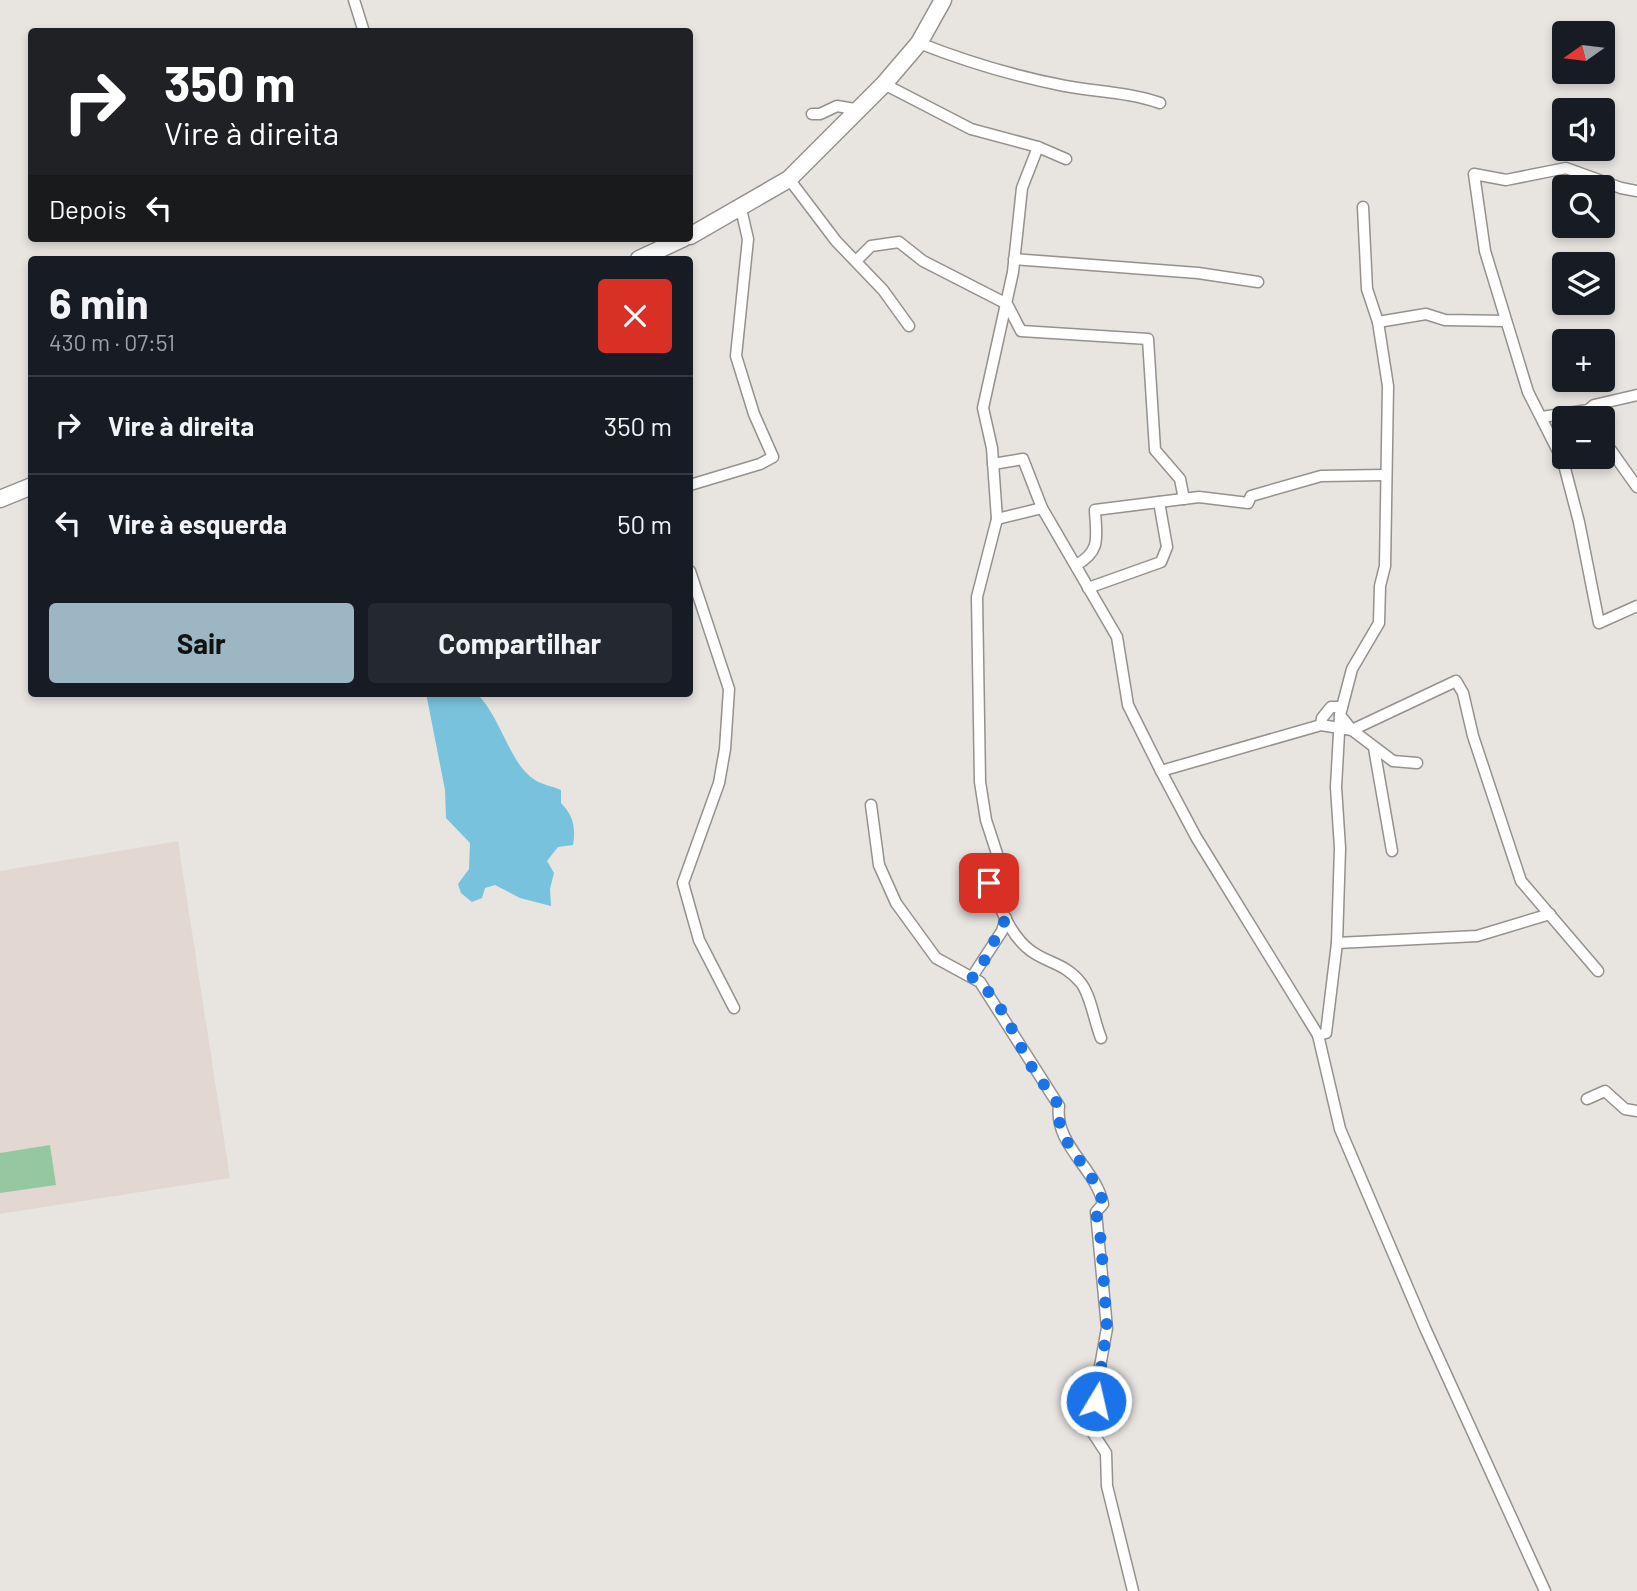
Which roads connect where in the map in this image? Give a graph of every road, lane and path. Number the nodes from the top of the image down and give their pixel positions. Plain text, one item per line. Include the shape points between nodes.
1 (355, 0) edge
2 (943, 0) edge
3 (363, 28) edge
4 (919, 43) junction
5 (884, 84) junction
6 (1160, 103) dead end
7 (860, 110) junction
8 (812, 114) dead end
9 (1038, 147) junction
10 (1066, 159) dead end
11 (789, 179) junction
12 (1637, 191) edge
13 (1363, 207) dead end
14 (741, 209) junction
15 (693, 234) edge
16 (675, 242) edge
17 (645, 256) edge
18 (1014, 259) junction
19 (856, 261) junction
20 (1258, 282) dead end
21 (1007, 304) junction
22 (1506, 321) junction
23 (1378, 322) junction
24 (909, 326) dead end
25 (1637, 395) edge
26 (1594, 406) edge
27 (1552, 416) edge
28 (1542, 417) junction
29 (1615, 456) edge
30 (993, 464) junction
31 (1385, 475) junction
32 (693, 484) edge
33 (1637, 487) edge
34 (28, 488) edge
35 (0, 499) edge
36 (1184, 499) junction
37 (1159, 502) junction
38 (1042, 508) junction
39 (997, 519) junction
40 (1076, 565) junction
41 (693, 580) edge
42 (1088, 588) junction
43 (1637, 606) edge
44 (1341, 711) junction
45 (1321, 725) junction
46 (1340, 727) junction
47 (1352, 730) junction
48 (1374, 748) junction
49 (1417, 763) dead end
50 (1161, 771) junction
51 (871, 805) dead end
52 (1392, 851) dead end
53 (1550, 914) junction
54 (1006, 918) junction
55 (1337, 943) junction
56 (1598, 971) dead end
57 (972, 977) junction
58 (734, 1008) dead end
59 (1318, 1035) junction
60 (1101, 1038) dead end
61 (1587, 1099) dead end
62 (1637, 1111) edge
63 (1133, 1591) edge
64 (1545, 1591) edge

1 - 3 street
2 - 4 highway
4 - 5 highway
4 - 6 street via 973,65 1066,86 1132,93
5 - 7 highway
5 - 9 street via 971,129
7 - 8 street via 837,106
7 - 11 highway
9 - 10 street
9 - 18 street via 1022,188
11 - 14 highway
11 - 19 street
12 - 22 street via 1566,168 1506,180 1475,174 1485,251
13 - 23 street via 1367,289
14 - 15 highway
14 - 32 street via 748,239 736,356 754,414 774,457
16 - 17 highway
18 - 20 street
18 - 21 street
19 - 21 street via 871,246 899,242 923,261
19 - 24 street
21 - 30 street via 983,408
21 - 36 street via 1021,331 1148,339 1155,450 1180,479
22 - 23 street via 1445,320 1426,314
22 - 28 street via 1528,392
23 - 31 street via 1388,386
25 - 26 street
27 - 28 street
28 - 43 street via 1563,461 1599,623
29 - 33 street
30 - 38 street via 1023,459
30 - 39 street
31 - 36 street via 1321,476 1251,496 1248,503
31 - 44 street via 1385,566 1379,623 1352,669
34 - 35 highway
36 - 37 street
37 - 40 street via 1095,510 1096,545 1090,558
37 - 42 street via 1167,547 1161,562
38 - 39 street
38 - 40 street
39 - 54 street via 977,597 979,755 986,820 1001,866 989,883
40 - 42 street
41 - 58 street via 729,689 719,783 683,883 699,940
42 - 50 street via 1117,637 1128,705
44 - 45 street via 1331,706
44 - 46 street
44 - 47 street
45 - 46 street
45 - 50 street
46 - 47 street
46 - 55 street
47 - 48 street
47 - 53 street via 1456,681 1521,881
48 - 49 street via 1393,761
48 - 52 street
50 - 59 street
51 - 57 street via 879,865 896,903 936,958
53 - 55 street via 1477,936
53 - 56 street
54 - 57 street
54 - 60 street via 1032,952 1055,961 1083,986
55 - 59 street via 1326,1033
57 - 63 street via 1008,1022 1059,1106 1065,1139 1100,1192 1103,1204 1096,1212 1107,1328 1089,1427 1106,1453 1107,1486
59 - 64 street via 1340,1129 1424,1328
61 - 62 street via 1605,1091 1625,1110

